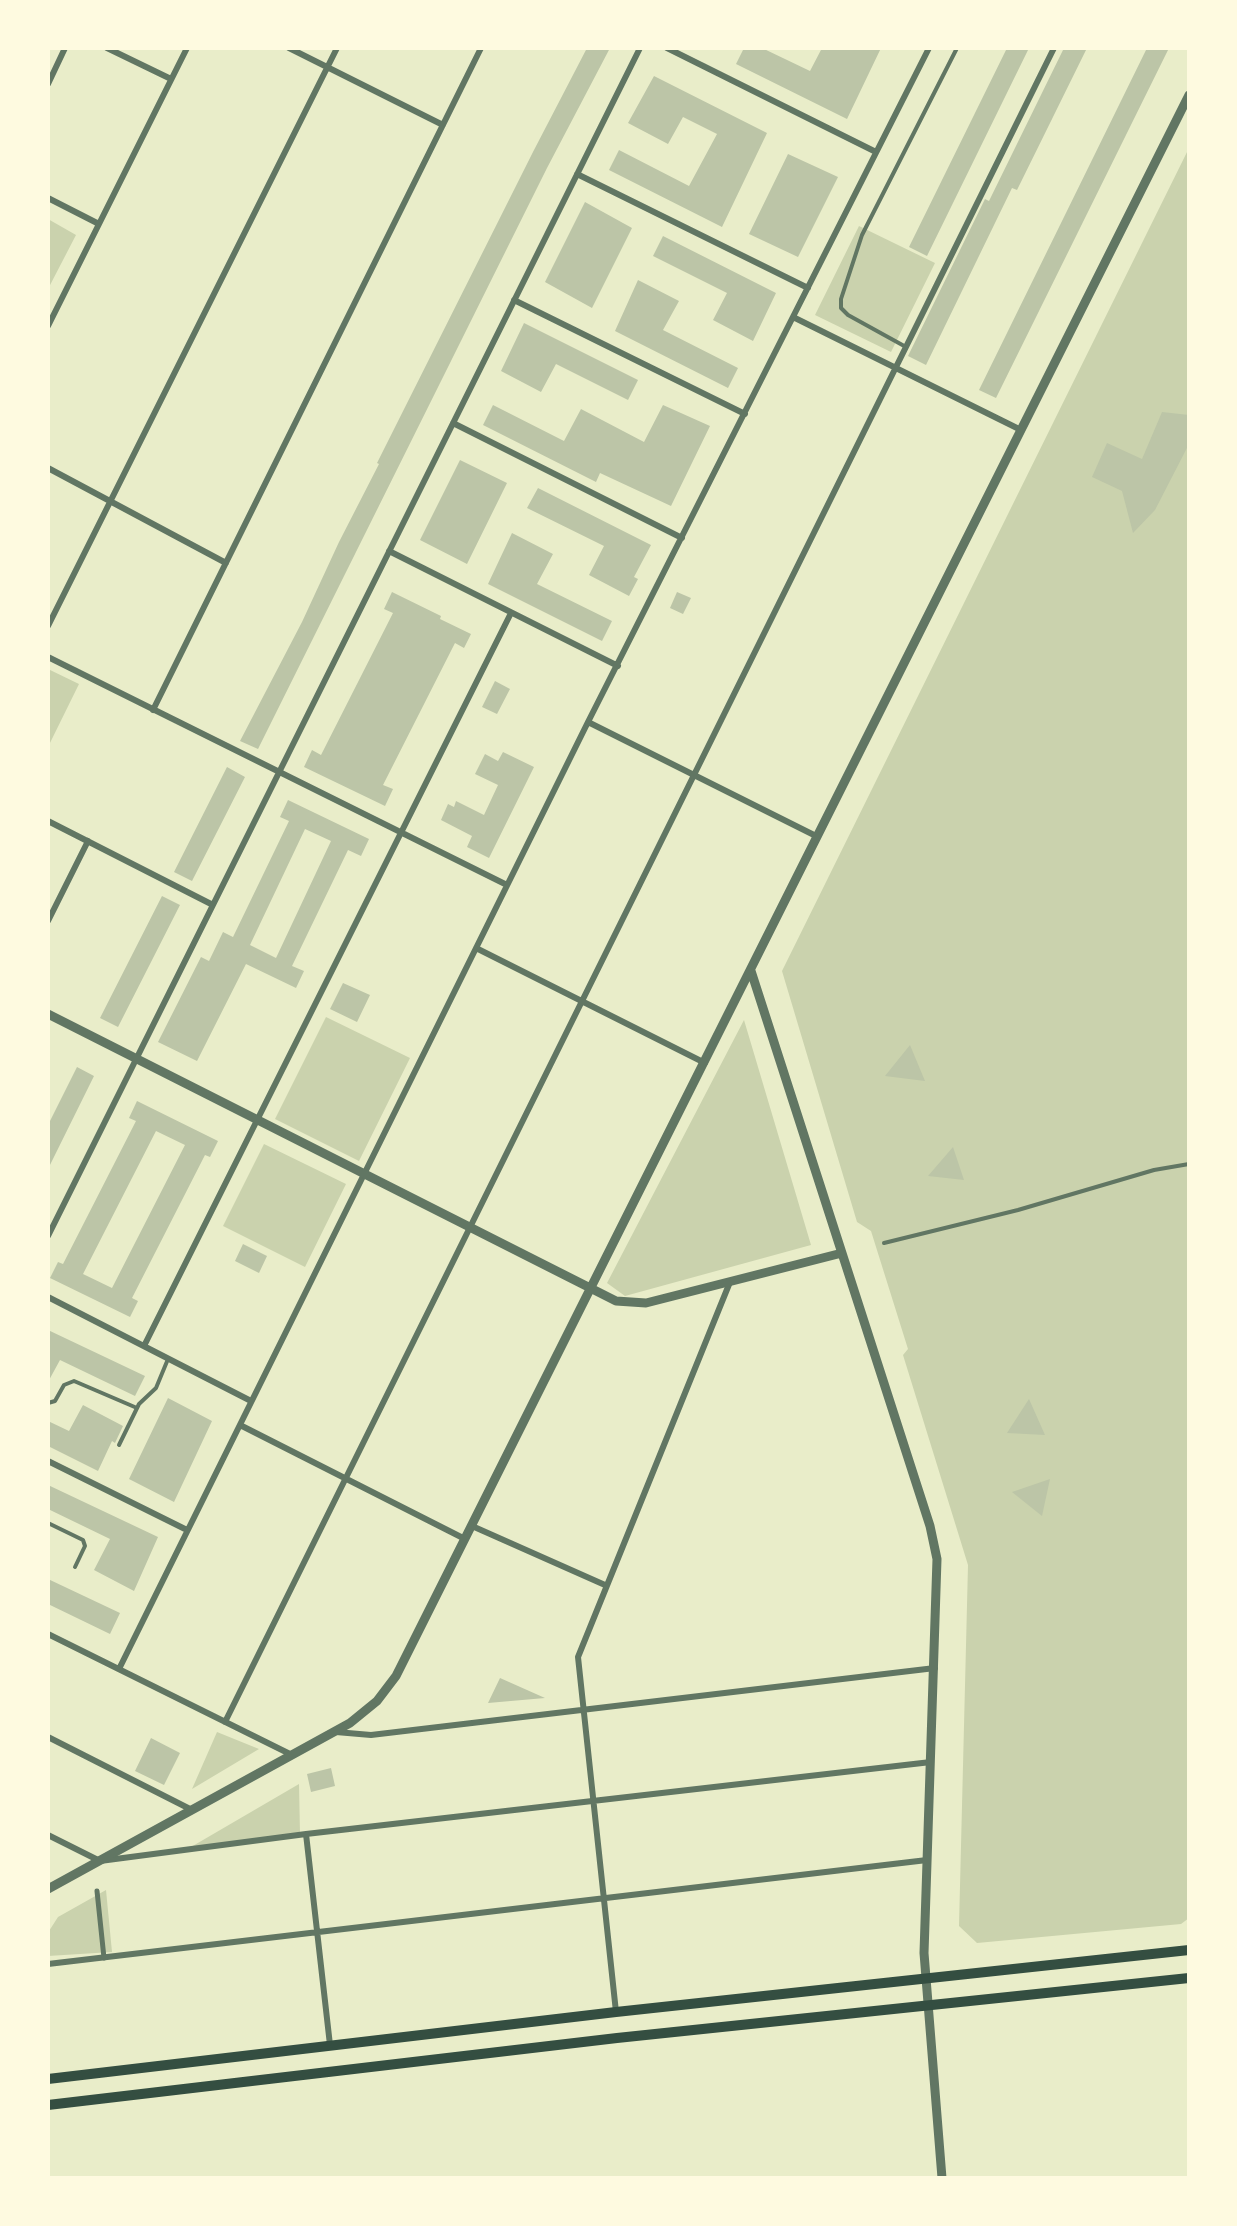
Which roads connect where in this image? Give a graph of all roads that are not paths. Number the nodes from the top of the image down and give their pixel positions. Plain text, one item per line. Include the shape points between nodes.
1 (64, 48) edge
2 (108, 48) edge
3 (187, 48) edge
4 (289, 48) edge
5 (337, 48) edge
6 (481, 48) edge
7 (640, 48) edge
8 (667, 48) edge
9 (929, 48) edge
10 (957, 48) edge
11 (1054, 48) edge
12 (327, 67) junction
13 (171, 79) junction
14 (48, 84) edge
15 (1189, 95) edge
16 (443, 125) junction
17 (876, 152) junction
18 (577, 174) junction
19 (48, 198) edge
20 (99, 224) junction
21 (808, 288) junction
22 (514, 300) junction
23 (793, 317) junction
24 (48, 326) edge
25 (906, 347) junction
26 (896, 368) junction
27 (745, 414) junction
28 (453, 423) junction
29 (1021, 430) junction
30 (48, 468) edge
31 (110, 501) junction
32 (682, 538) junction
33 (389, 551) junction
34 (226, 563) junction
35 (511, 613) junction
36 (48, 626) edge
37 (48, 657) edge
38 (618, 666) junction
39 (153, 710) junction
40 (588, 722) junction
41 (279, 772) junction
42 (694, 775) junction
43 (48, 821) edge
44 (399, 832) junction
45 (818, 837) junction
46 (88, 841) junction
47 (507, 885) junction
48 (213, 905) junction
49 (48, 921) edge
50 (476, 948) junction
51 (751, 970) junction
52 (582, 1001) junction
53 (48, 1014) edge
54 (136, 1059) junction
55 (705, 1063) junction
56 (256, 1119) junction
57 (1189, 1164) edge
58 (364, 1174) junction
59 (470, 1228) junction
60 (48, 1236) edge
61 (884, 1243) dead end
62 (842, 1253) junction
63 (730, 1282) junction
64 (591, 1289) junction
65 (48, 1298) edge
66 (144, 1346) junction
67 (168, 1359) junction
68 (251, 1401) junction
69 (48, 1403) edge
70 (137, 1408) junction
71 (240, 1425) junction
72 (119, 1445) dead end
73 (48, 1461) edge
74 (346, 1479) junction
75 (48, 1523) edge
76 (472, 1526) junction
77 (187, 1530) junction
78 (465, 1539) junction
79 (75, 1567) dead end
80 (605, 1585) junction
81 (48, 1634) edge
82 (935, 1668) junction
83 (119, 1669) junction
84 (583, 1710) junction
85 (225, 1722) junction
86 (335, 1731) junction
87 (48, 1737) edge
88 (292, 1755) junction
89 (931, 1762) junction
90 (592, 1801) junction
91 (192, 1810) junction
92 (306, 1834) junction
93 (48, 1835) edge
94 (927, 1860) junction
95 (100, 1861) junction
96 (48, 1889) edge
97 (97, 1891) dead end
98 (604, 1900) junction
99 (318, 1933) junction
100 (1189, 1950) edge
101 (104, 1958) junction
102 (48, 1964) edge
103 (925, 1978) junction
104 (1189, 1978) edge
105 (926, 2008) junction
106 (616, 2012) junction
107 (330, 2045) junction
108 (48, 2079) edge
109 (48, 2105) edge
110 (942, 2178) edge

1 - 14 street
2 - 13 street
3 - 13 street
4 - 12 street
5 - 12 street
6 - 16 street
7 - 18 street
8 - 17 street
9 - 17 street
10 - 25 lane via 862,235 841,299 841,308 848,315
11 - 25 street
12 - 16 street
12 - 31 street
13 - 20 street
15 - 29 street
16 - 34 street
17 - 21 street
18 - 21 street
18 - 22 street
19 - 20 street
20 - 24 street
21 - 23 street
22 - 27 street
22 - 28 street
23 - 26 street
23 - 27 street
25 - 26 street
26 - 29 street
26 - 42 street
27 - 32 street
28 - 32 street
28 - 33 street
29 - 45 street
30 - 31 street
31 - 34 street
31 - 36 street
32 - 38 street
33 - 35 street
33 - 41 street
34 - 39 street
35 - 38 street
35 - 44 street
37 - 39 street
38 - 40 street
39 - 41 street
40 - 42 street
40 - 47 street
41 - 44 street
41 - 48 street
42 - 45 street
42 - 52 street
43 - 46 street
44 - 47 street
44 - 56 street
45 - 51 street
46 - 48 street
46 - 49 street
47 - 50 street
48 - 54 street
50 - 52 street
50 - 58 street
51 - 55 street
51 - 62 street
52 - 55 street
52 - 59 street
53 - 54 street
54 - 56 street
54 - 60 street
55 - 64 street
56 - 58 street
56 - 66 street
57 - 61 lane
58 - 59 street
58 - 68 street
59 - 64 street
59 - 74 street
62 - 63 street
62 - 82 street via 934,1542 938,1578
63 - 64 street via 636,1304 616,1301
63 - 80 street
64 - 76 street
65 - 66 street
66 - 67 street
67 - 68 street
67 - 70 lane via 156,1388
68 - 71 street
69 - 70 lane via 55,1401 64,1385 74,1381
70 - 72 lane
71 - 74 street
71 - 77 street
73 - 77 street
74 - 78 street
74 - 85 street
75 - 79 lane via 83,1539 85,1546
76 - 78 street
76 - 80 street
77 - 83 street
78 - 86 street via 387,1689 364,1713
80 - 84 street via 579,1651
81 - 83 street
82 - 84 street
82 - 89 street
83 - 85 street
84 - 86 street via 371,1735
84 - 90 street
85 - 88 street
86 - 88 street
87 - 91 street
88 - 91 street
89 - 90 street
89 - 94 street
90 - 92 street
90 - 98 street
91 - 95 street
92 - 95 street
92 - 99 street
93 - 95 street
94 - 98 street
94 - 103 street
95 - 96 street
97 - 101 street
98 - 99 street
98 - 106 street
99 - 101 street
99 - 107 street
100 - 103 main road
101 - 102 street
103 - 105 street
103 - 106 main road
104 - 105 main road
105 - 109 main road via 617,2038
105 - 110 street
106 - 107 main road
107 - 108 main road

